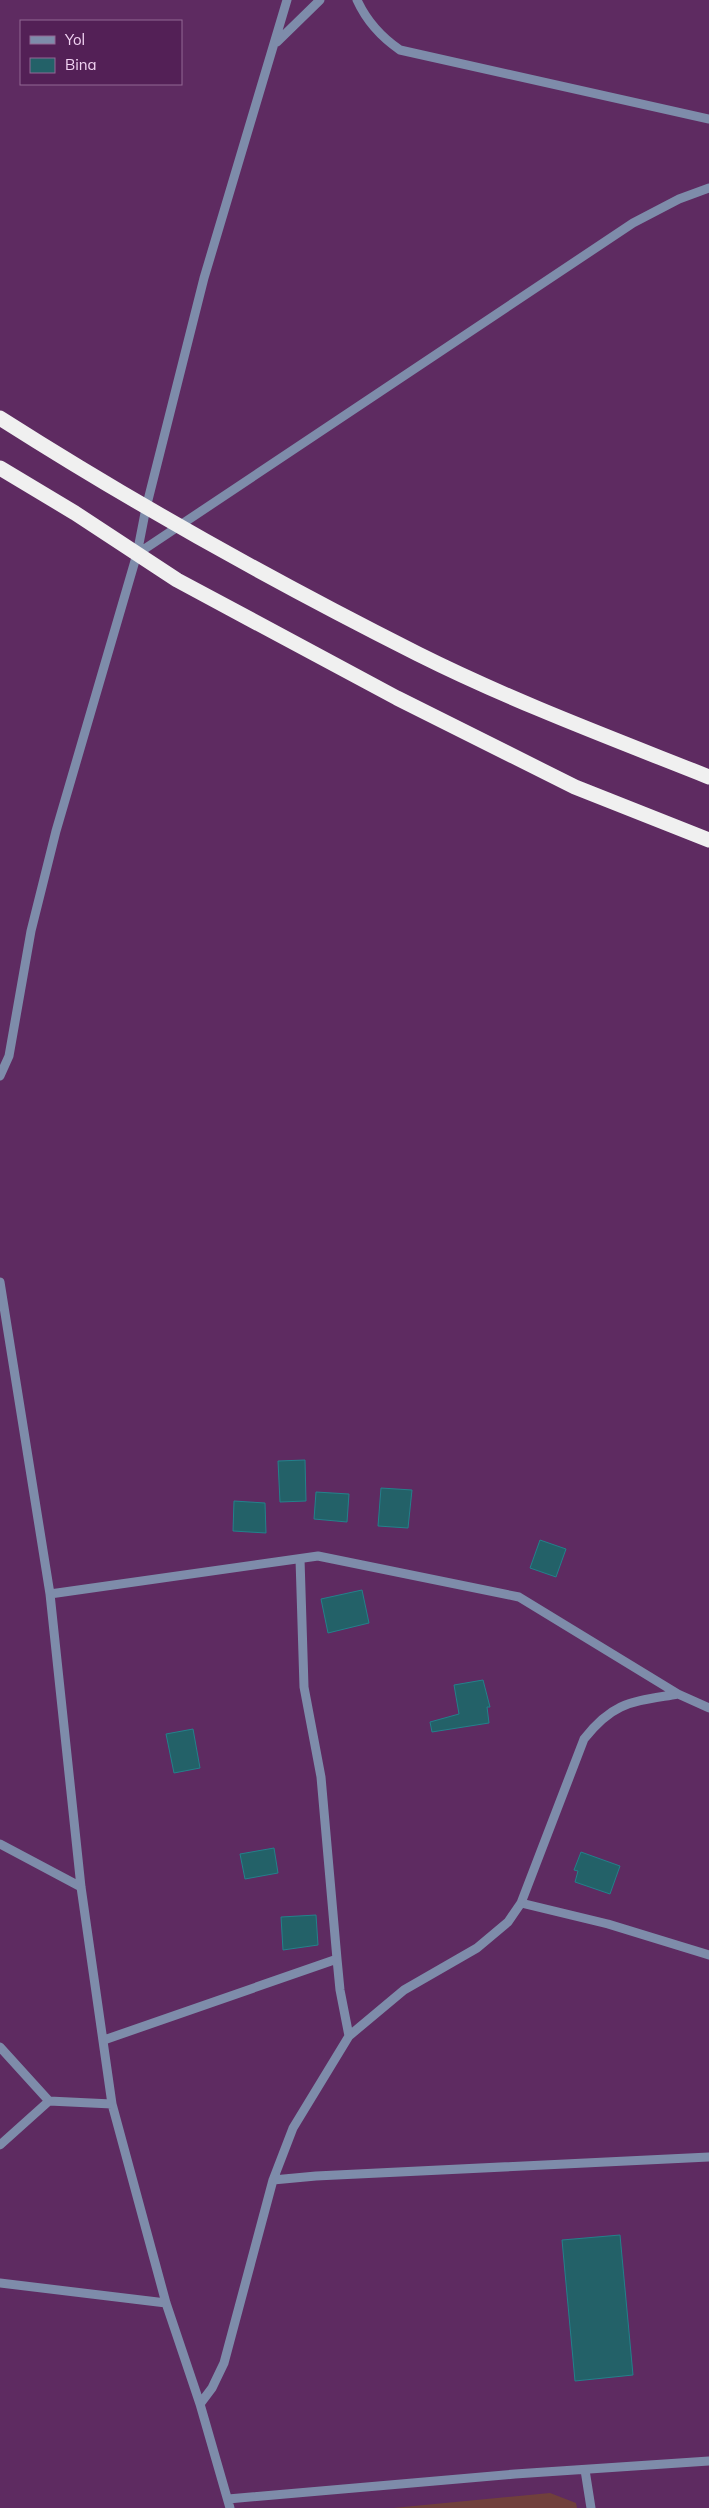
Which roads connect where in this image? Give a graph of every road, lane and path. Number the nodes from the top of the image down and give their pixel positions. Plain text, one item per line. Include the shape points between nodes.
1 (287, 0) edge
2 (320, 0) edge
3 (358, 0) edge
4 (276, 43) junction
5 (709, 119) edge
6 (709, 188) edge
7 (0, 418) edge
8 (0, 468) edge
9 (146, 508) junction
10 (178, 526) junction
11 (137, 554) junction
12 (709, 777) edge
13 (709, 840) edge
14 (0, 1076) edge
15 (0, 1282) edge
16 (300, 1559) junction
17 (50, 1594) junction
18 (678, 1694) junction
19 (709, 1708) edge
20 (0, 1844) edge
21 (81, 1887) junction
22 (521, 1903) junction
23 (709, 1955) edge
24 (336, 1959) junction
25 (349, 2036) junction
26 (104, 2040) junction
27 (0, 2047) edge
28 (48, 2101) junction
29 (112, 2104) junction
30 (0, 2145) edge
31 (709, 2156) edge
32 (273, 2180) junction
33 (0, 2283) edge
34 (166, 2304) junction
35 (200, 2404) junction
36 (709, 2461) edge
37 (585, 2470) junction
38 (229, 2504) edge
39 (590, 2508) edge

1 - 4 street
2 - 4 street
3 - 5 street via 379,33 400,50
4 - 9 street via 204,278
6 - 10 street via 679,199 633,223
7 - 9 highway
8 - 11 highway
9 - 10 highway
9 - 11 street
10 - 11 street
10 - 12 highway via 419,654 538,708
11 - 13 highway via 177,580 396,698 576,787
11 - 14 street via 56,831 31,931 9,1056
15 - 17 street
16 - 17 street
16 - 18 street via 318,1556 519,1597
16 - 24 street via 304,1687 321,1777
17 - 21 street
18 - 19 street
18 - 22 street via 622,1705 600,1719 584,1739
20 - 21 street
21 - 26 street
22 - 23 street via 608,1924
22 - 25 street via 508,1922 477,1948 404,1990
24 - 25 street
24 - 26 street
25 - 32 street via 292,2128
26 - 29 street
27 - 28 street
28 - 29 street
28 - 30 street
29 - 34 street
31 - 32 street
32 - 35 street via 224,2363
33 - 34 street
34 - 35 street
35 - 38 street
36 - 37 street
37 - 38 street
37 - 39 street

